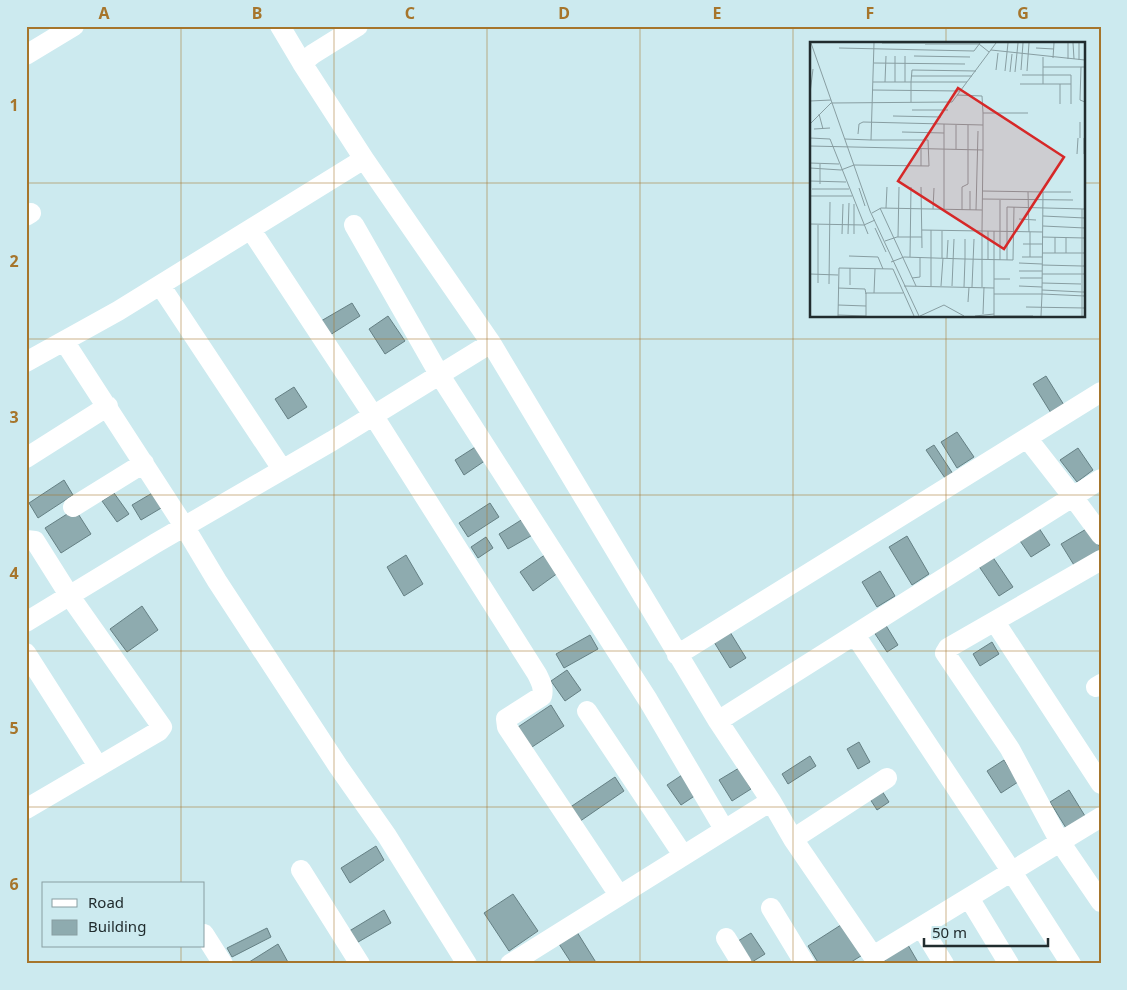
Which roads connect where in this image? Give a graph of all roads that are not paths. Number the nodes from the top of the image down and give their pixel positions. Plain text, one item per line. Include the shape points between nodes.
1 (74, 26) edge
2 (280, 26) edge
3 (358, 26) edge
4 (26, 55) edge
5 (302, 63) junction
6 (364, 159) junction
7 (354, 225) dead end
8 (251, 230) junction
9 (160, 285) junction
10 (64, 341) junction
11 (491, 343) junction
12 (26, 362) edge
13 (439, 374) junction
14 (1101, 392) edge
15 (108, 406) junction
16 (373, 415) junction
17 (1027, 438) junction
18 (26, 458) edge
19 (144, 463) junction
20 (282, 469) junction
21 (1101, 479) edge
22 (1073, 497) junction
23 (73, 507) dead end
24 (184, 526) junction
25 (1101, 535) edge
26 (26, 540) edge
27 (1101, 560) edge
28 (69, 596) junction
29 (26, 622) edge
30 (995, 622) junction
31 (854, 635) junction
32 (26, 654) edge
33 (677, 655) junction
34 (587, 711) dead end
35 (718, 721) junction
36 (98, 766) junction
37 (887, 778) dead end
38 (1101, 784) edge
39 (771, 801) junction
40 (26, 809) edge
41 (1101, 818) edge
42 (724, 828) junction
43 (793, 839) junction
44 (1060, 842) junction
45 (683, 855) junction
46 (301, 870) dead end
47 (1012, 872) junction
48 (619, 895) junction
49 (969, 898) junction
50 (1101, 902) edge
51 (771, 908) dead end
52 (922, 928) junction
53 (205, 936) edge
54 (726, 938) dead end
55 (871, 961) edge
56 (223, 964) edge
57 (360, 964) edge
58 (467, 964) edge
59 (510, 964) edge
60 (742, 964) edge
61 (805, 964) edge
62 (944, 964) edge
63 (1009, 964) edge
64 (1071, 964) edge

1 - 4 street
2 - 5 street
3 - 5 street
5 - 6 street
6 - 8 street
6 - 11 street
7 - 13 street
8 - 9 street
8 - 16 street
9 - 10 street
9 - 20 street
10 - 12 street
10 - 15 street
11 - 13 street
11 - 33 street
13 - 16 street
13 - 42 street via 648,700
14 - 17 street
15 - 18 street
15 - 19 street
16 - 20 street
16 - 48 street via 537,674 542,684 542,696 506,719 507,727
17 - 22 street
17 - 33 street
19 - 23 street
19 - 24 street
20 - 24 street
21 - 22 street
22 - 25 street
22 - 31 street
24 - 28 street
24 - 58 street
26 - 28 street via 34,542
27 - 30 street
28 - 29 street
28 - 36 street via 162,726 159,731
30 - 38 street
30 - 44 street via 948,648 945,653 1010,749
31 - 35 street
31 - 47 street
32 - 36 street
33 - 35 street
34 - 45 street
35 - 39 street
36 - 40 street
37 - 43 street
39 - 42 street
39 - 43 street
41 - 44 street
42 - 45 street
43 - 55 street
44 - 47 street
44 - 50 street
45 - 48 street
46 - 57 street
47 - 49 street
47 - 64 street
48 - 59 street
49 - 52 street
49 - 63 street
51 - 61 street
52 - 55 street
52 - 62 street
53 - 56 street
54 - 60 street

